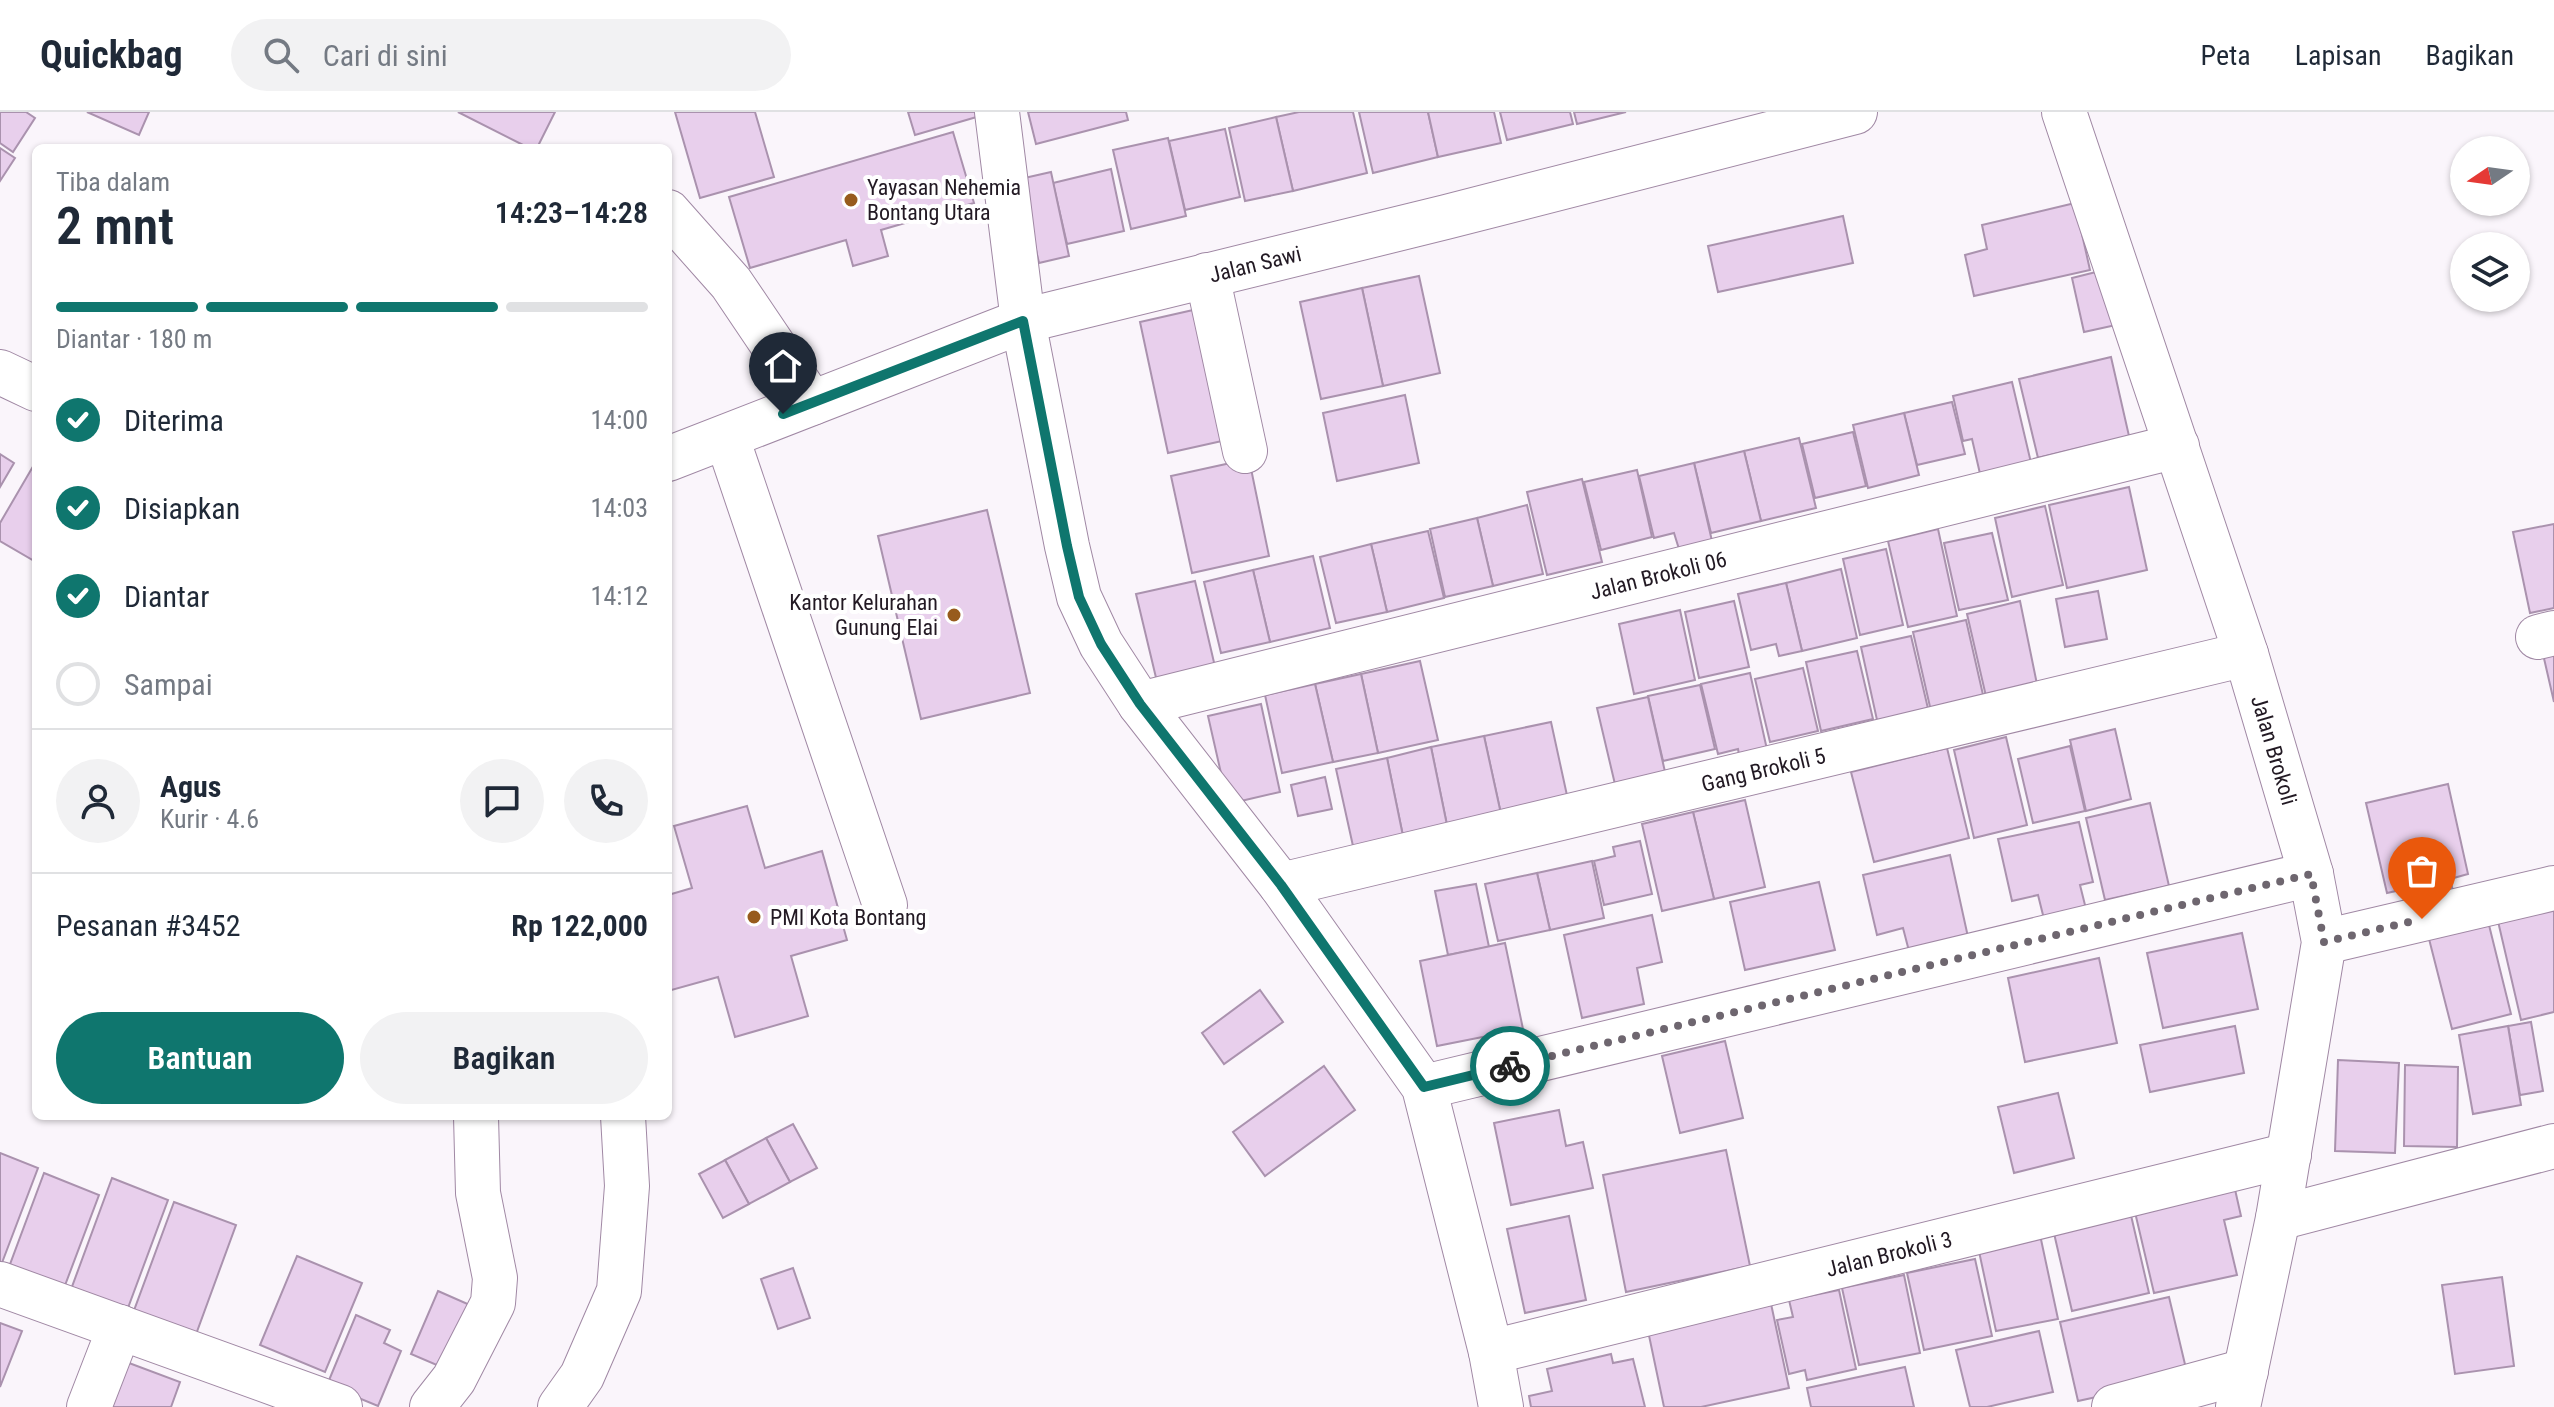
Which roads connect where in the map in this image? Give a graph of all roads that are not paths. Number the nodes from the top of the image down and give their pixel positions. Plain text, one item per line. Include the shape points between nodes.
1 (997, 112) edge
2 (1855, 112) edge
3 (2064, 112) edge
4 (672, 217) edge
5 (1207, 275) junction
6 (1023, 321) junction
7 (0, 372) edge
8 (32, 387) edge
9 (812, 403) junction
10 (727, 438) junction
11 (2177, 446) junction
12 (1245, 451) dead end
13 (672, 458) edge
14 (2246, 654) junction
15 (1140, 704) junction
16 (2311, 874) junction
17 (1281, 885) junction
18 (2554, 888) edge
19 (885, 905) dead end
20 (2324, 942) junction
21 (1424, 1087) junction
22 (476, 1120) edge
23 (623, 1120) edge
24 (2554, 1146) edge
25 (2289, 1155) junction
26 (2278, 1218) junction
27 (0, 1284) edge
28 (120, 1327) junction
29 (1491, 1352) junction
30 (2242, 1389) edge
31 (89, 1407) edge
32 (340, 1407) edge
33 (432, 1407) edge
34 (560, 1407) edge
35 (1501, 1407) edge
36 (2114, 1407) edge

1 - 6 street
2 - 5 street, Jalan Sawi
3 - 11 street, Jalan Brokoli
4 - 9 street via 731,283
5 - 6 street, Jalan Sawi
5 - 12 street
6 - 9 street, Jalan Sawi
6 - 15 street via 1079,597 1101,644
7 - 8 street
9 - 10 street, Jalan Sawi
10 - 13 street, Jalan Sawi
10 - 19 street
11 - 14 street, Jalan Brokoli
11 - 15 street, Jalan Brokoli 06
14 - 16 street, Jalan Brokoli
14 - 17 street, Gang Brokoli 5
15 - 17 street
16 - 20 street, Jalan Brokoli
16 - 21 street
17 - 21 street
18 - 20 street
20 - 25 street, Jalan Brokoli
21 - 29 street
22 - 33 street via 478,1193 495,1278 493,1303 454,1379
23 - 34 street via 627,1186 619,1291 582,1376
24 - 26 street
25 - 26 street, Jalan Brokoli
25 - 29 street, Jalan Brokoli 3
26 - 30 street, Jalan Brokoli
27 - 28 street
28 - 31 street
28 - 32 street
29 - 35 street
30 - 36 street

